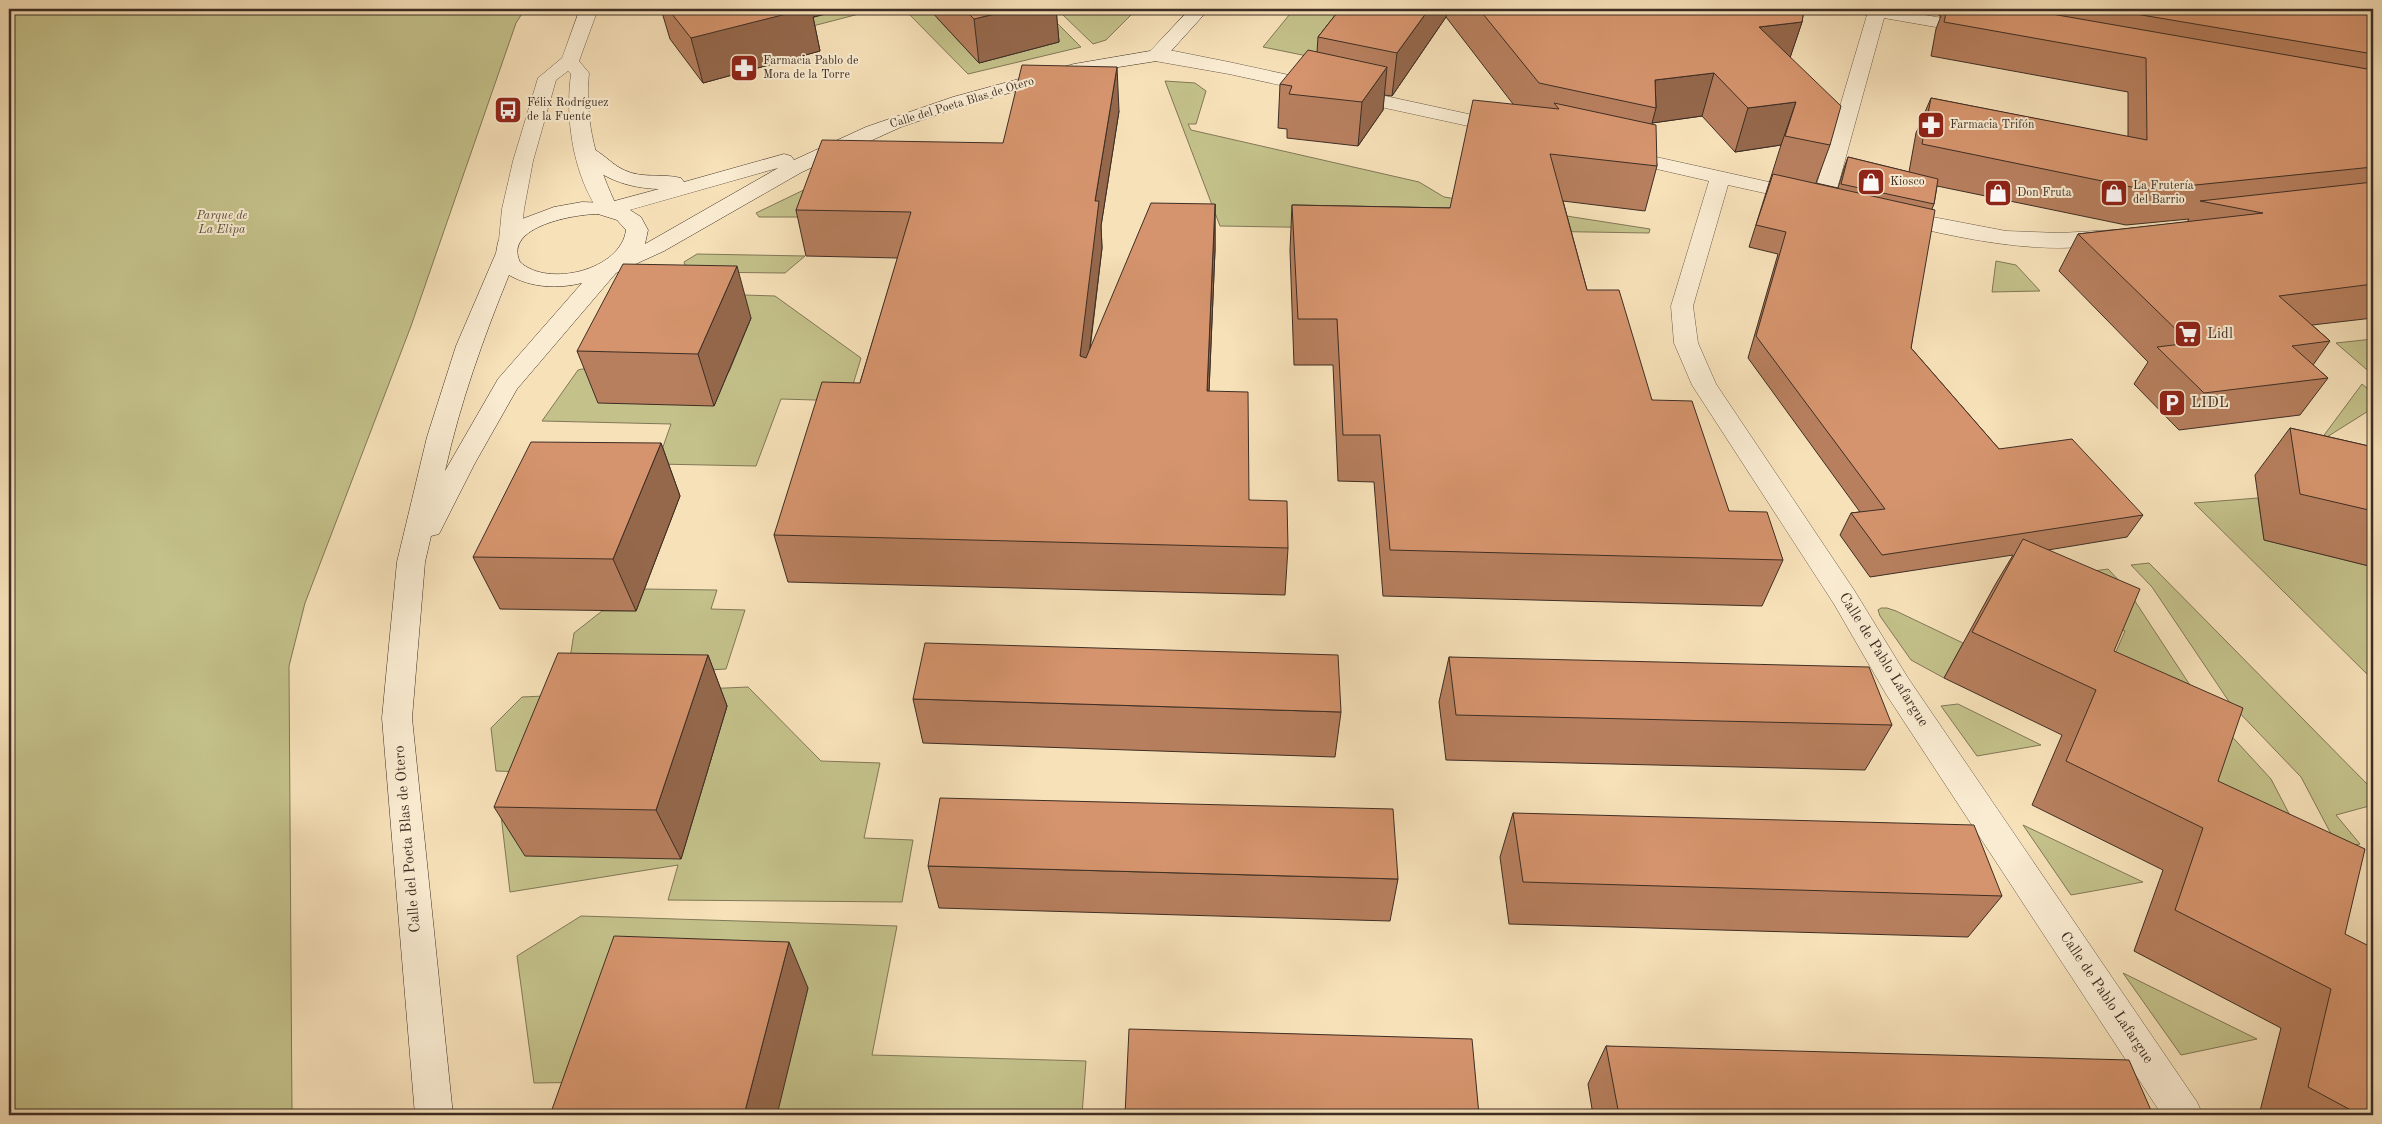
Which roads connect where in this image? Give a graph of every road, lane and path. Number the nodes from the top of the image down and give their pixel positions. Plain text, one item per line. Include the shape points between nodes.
1 (589, 9) edge
2 (1200, 9) edge
3 (1870, 10) edge
4 (1994, 32) edge
5 (1156, 56) junction
6 (570, 61) junction
7 (1527, 133) edge
8 (854, 139) junction
9 (584, 151) junction
10 (1604, 151) edge
11 (1720, 177) junction
12 (726, 178) junction
13 (608, 209) junction
14 (1880, 212) edge
15 (2128, 235) edge
16 (508, 246) junction
17 (612, 266) junction
18 (412, 562) junction
19 (434, 1115) edge
20 (2184, 1115) edge

1 - 6 street
2 - 5 street
3 - 4 street
3 - 11 street via 1832,202
5 - 7 street, Calle del Poeta Blas de Otero via 1230,68
5 - 8 street, Calle del Poeta Blas de Otero via 1105,63 985,93
6 - 9 street via 580,73 578,118
6 - 16 street via 547,78 523,162
8 - 12 street, Calle del Poeta Blas de Otero
8 - 17 street, Calle del Poeta Blas de Otero via 764,184 656,246
9 - 12 street, Calle del Poeta Blas de Otero via 602,169 636,182
9 - 13 street via 594,185
10 - 11 street
11 - 20 street, Calle de Pablo Lafargue via 1682,306 1686,343 1704,385 1844,597 1903,694
12 - 13 street, Calle del Poeta Blas de Otero
13 - 16 street, Calle del Poeta Blas de Otero via 580,208 560,212 523,228
13 - 17 street, Calle del Poeta Blas de Otero via 626,215 636,224 638,234 636,245
14 - 15 street via 2005,238 2051,240
16 - 17 street, Calle del Poeta Blas de Otero via 510,264 519,273 534,279 574,279
16 - 18 street, Calle del Poeta Blas de Otero via 468,346 442,429
17 - 18 street, Calle del Poeta Blas de Otero via 507,385
18 - 19 street, Calle del Poeta Blas de Otero via 397,718

